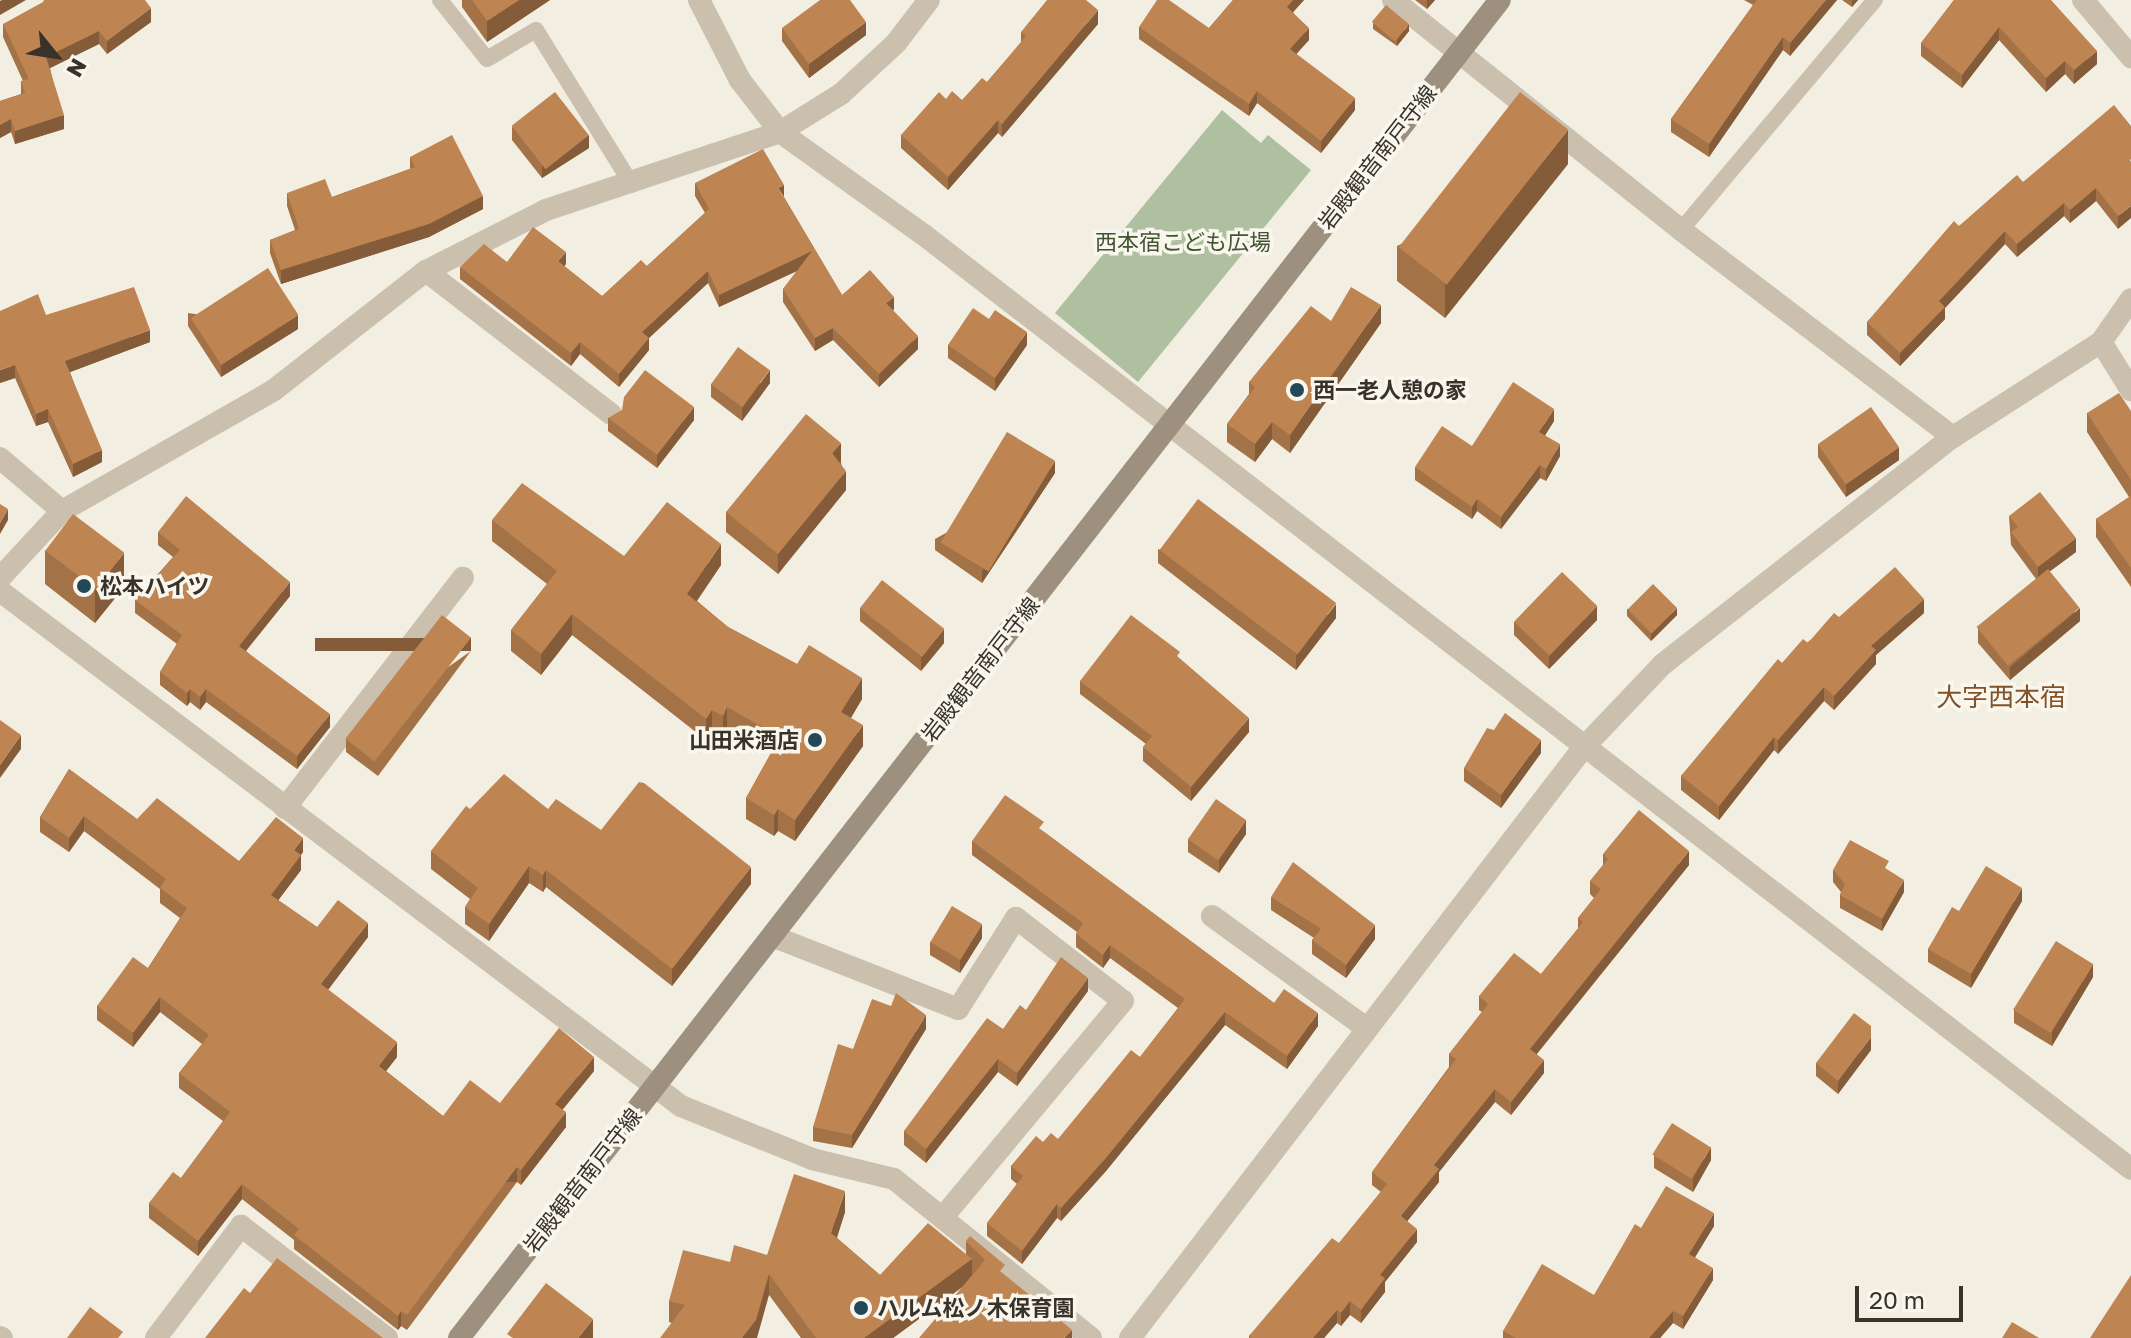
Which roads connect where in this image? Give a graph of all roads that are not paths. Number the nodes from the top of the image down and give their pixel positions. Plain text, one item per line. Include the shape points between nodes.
1 (440, 0) edge
2 (699, 0) edge
3 (929, 0) edge
4 (1393, 0) edge
5 (1500, 0) edge
6 (1875, 0) edge
7 (2083, 0) edge
8 (1458, 54) junction
9 (2131, 57) edge
10 (780, 132) junction
11 (632, 185) junction
12 (1681, 230) junction
13 (426, 271) junction
14 (2131, 299) edge
15 (2101, 342) junction
16 (2131, 390) edge
17 (611, 414) edge
18 (1169, 426) junction
19 (1953, 437) junction
20 (0, 458) edge
21 (62, 511) junction
22 (0, 578) edge
23 (463, 578) dead end
24 (0, 591) edge
25 (1583, 748) junction
26 (285, 808) junction
27 (1212, 916) dead end
28 (772, 936) junction
29 (1366, 1028) junction
30 (654, 1087) junction
31 (2131, 1169) edge
32 (945, 1215) junction
33 (156, 1338) edge
34 (387, 1338) edge
35 (459, 1338) edge
36 (1091, 1338) edge
37 (1130, 1338) edge

1 - 11 lane via 487,59 536,30
2 - 10 street via 740,80
3 - 10 street via 896,43 841,94
4 - 8 street
5 - 8 main road, 岩殿観音南戸守線
6 - 12 lane
7 - 9 street
8 - 12 street
8 - 18 main road, 岩殿観音南戸守線
10 - 11 street
10 - 18 street via 924,235
11 - 13 street via 546,210
12 - 19 street
13 - 17 street
13 - 21 street via 274,390
14 - 15 street
15 - 16 street
15 - 19 street
18 - 25 street
18 - 28 main road, 岩殿観音南戸守線
19 - 25 street via 1663,664
20 - 21 street
21 - 22 street
23 - 26 street
24 - 26 street
25 - 29 street
25 - 31 street
26 - 30 street
27 - 29 street
28 - 30 main road, 岩殿観音南戸守線
28 - 32 street via 958,1009 1016,918 1123,1001
29 - 37 street
30 - 32 street via 681,1106 812,1159 894,1179
30 - 35 main road, 岩殿観音南戸守線
32 - 36 street
33 - 34 street via 241,1226

